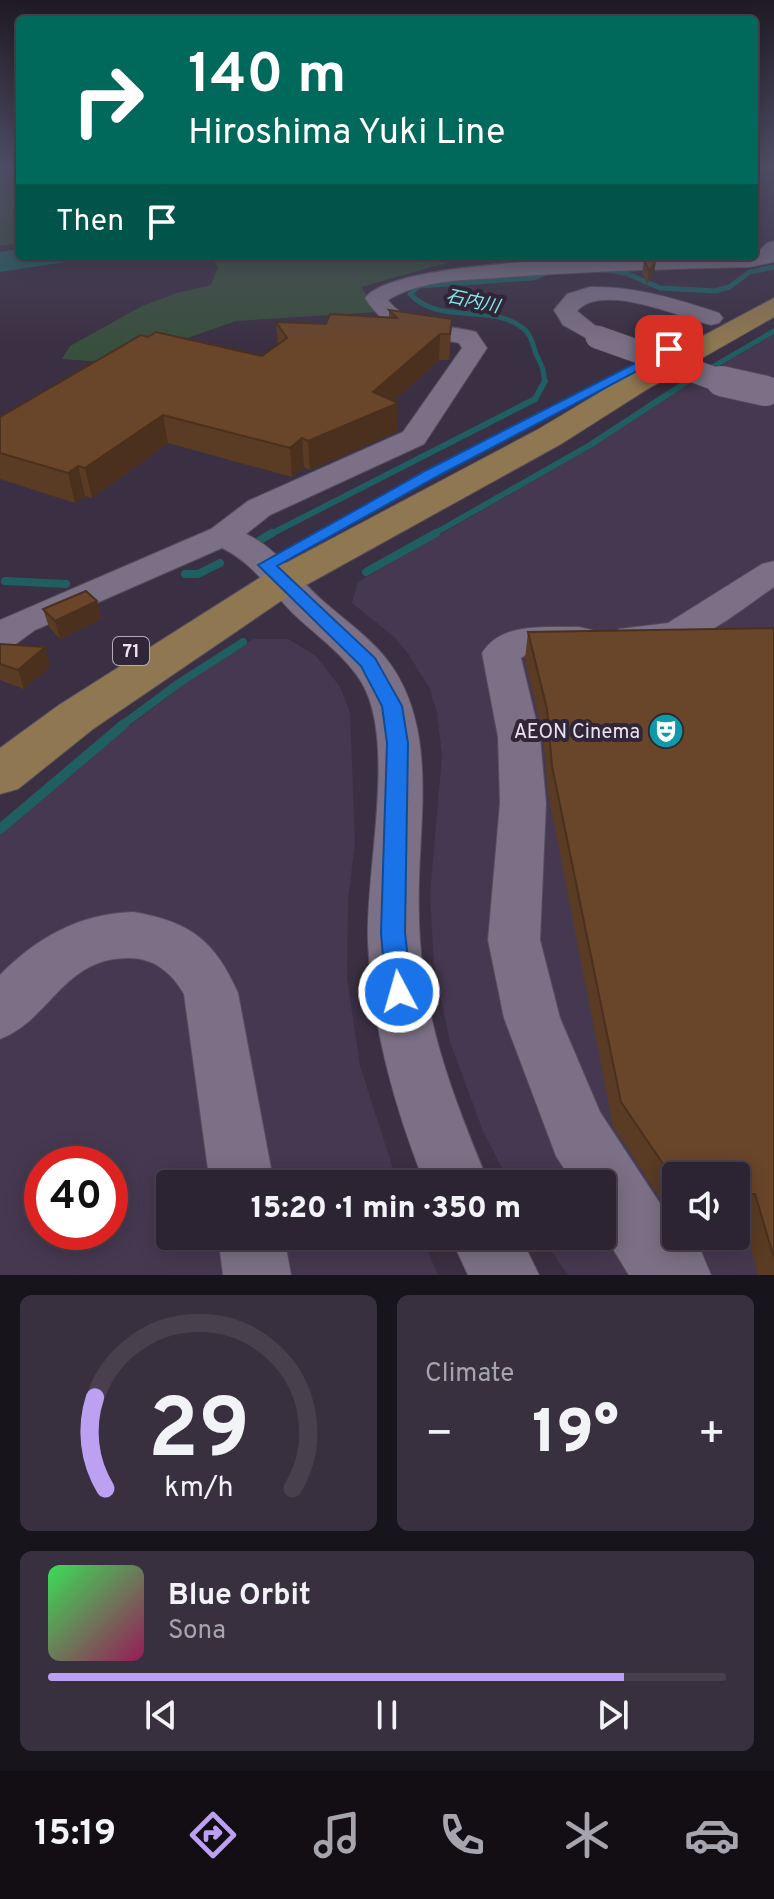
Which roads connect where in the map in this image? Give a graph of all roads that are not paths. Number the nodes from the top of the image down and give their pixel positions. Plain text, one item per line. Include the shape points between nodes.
1 (774, 247) edge
2 (758, 259) edge
3 (499, 260) edge
4 (665, 260) edge
5 (754, 260) edge
6 (642, 262) junction
7 (394, 286) junction
8 (618, 294) junction
9 (765, 302) edge
10 (711, 318) junction
11 (663, 326) dead end
12 (770, 391) edge
13 (567, 404) junction
14 (223, 536) junction
15 (774, 571) edge
16 (275, 573) junction
17 (7, 620) edge
18 (0, 744) edge
19 (0, 775) edge
20 (0, 1013) edge
21 (240, 1170) edge
22 (451, 1170) edge
23 (253, 1250) edge
24 (491, 1250) edge
25 (257, 1275) edge
26 (505, 1275) edge
27 (677, 1275) edge

1 - 2 street via 768,257
3 - 7 street
4 - 6 street
5 - 6 street
6 - 7 street via 577,264
7 - 14 street via 376,298 396,321 467,337 475,348 422,428 401,446 259,508
8 - 10 street
8 - 11 street via 650,306
8 - 12 street, bridge via 583,296 565,308 567,316 597,337 732,385
9 - 10 main road
9 - 13 main road, 71
9 - 16 main road, 71 via 549,437
10 - 13 main road via 606,373
13 - 16 main road, 71 via 432,473
14 - 16 street via 256,554
14 - 17 street
15 - 27 street via 674,634 527,640 501,653 519,737 523,803 514,940 532,1018 578,1134 650,1249
16 - 18 main road, 71 via 138,647
16 - 19 main road, 71
16 - 22 street via 368,662 392,706 397,743 396,973 410,1055
20 - 21 street via 74,947 124,934 181,949 211,993
23 - 25 street
24 - 26 street

